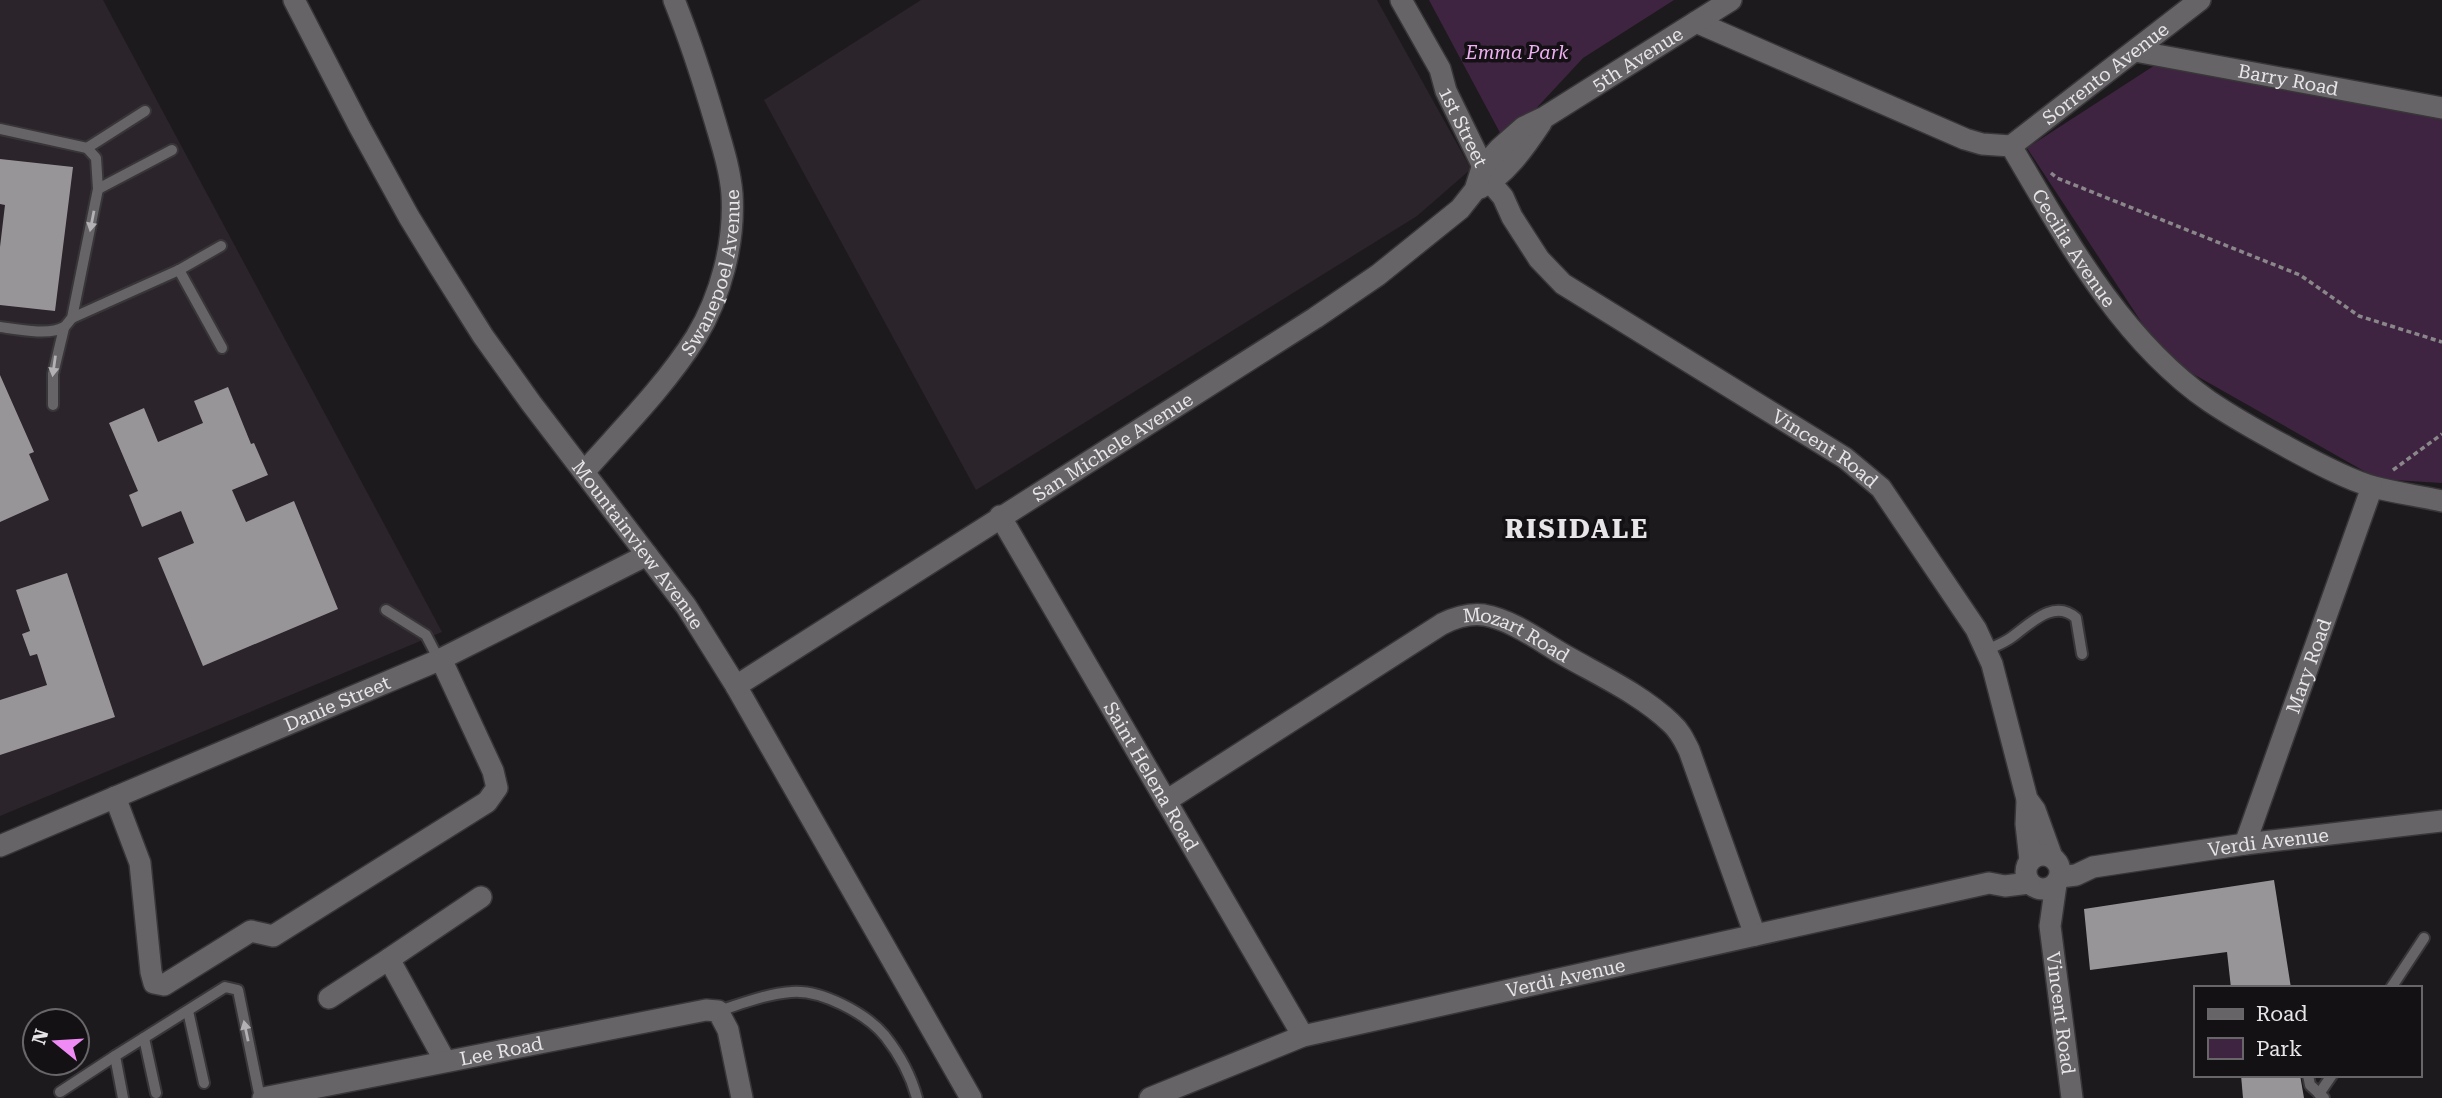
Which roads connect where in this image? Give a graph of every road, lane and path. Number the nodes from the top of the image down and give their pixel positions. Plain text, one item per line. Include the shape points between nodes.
1 (294, 0) edge
2 (674, 0) edge
3 (1401, 0) edge
4 (1731, 0) edge
5 (2200, 0) edge
6 (1696, 22) junction
7 (2135, 51) junction
8 (2442, 108) edge
9 (145, 111) dead end
10 (1545, 117) joint
11 (0, 129) edge
12 (2011, 146) junction
13 (87, 148) junction
14 (172, 150) dead end
15 (2046, 170) dead end
16 (1490, 178) junction
17 (98, 189) junction
18 (221, 246) dead end
19 (179, 270) junction
20 (72, 318) junction
21 (0, 327) edge
22 (64, 328) junction
23 (2442, 342) edge
24 (222, 348) dead end
25 (53, 405) dead end
26 (2442, 434) edge
27 (584, 472) junction
28 (2372, 486) junction
29 (2442, 501) edge
30 (1000, 516) junction
31 (647, 555) junction
32 (386, 610) dead end
33 (1987, 650) junction
34 (2082, 654) dead end
35 (440, 660) junction
36 (736, 686) junction
37 (115, 797) junction
38 (2028, 799) junction
39 (1166, 801) junction
40 (2442, 821) edge
41 (10, 836) edge
42 (2245, 844) junction
43 (0, 846) edge
44 (2056, 870) junction
45 (2030, 874) junction
46 (481, 897) dead end
47 (2050, 926) junction
48 (1755, 935) junction
49 (2424, 938) dead end
50 (389, 959) junction
51 (2392, 986) edge
52 (329, 998) dead end
53 (187, 1011) junction
54 (718, 1011) junction
55 (1303, 1036) junction
56 (144, 1038) junction
57 (115, 1056) junction
58 (445, 1061) junction
59 (2308, 1077) edge
60 (2331, 1077) edge
61 (204, 1083) dead end
62 (328, 1091) edge
63 (61, 1092) dead end
64 (156, 1093) dead end
65 (2322, 1096) edge
66 (123, 1098) edge
67 (261, 1098) edge
68 (742, 1098) edge
69 (917, 1098) edge
70 (971, 1098) edge
71 (1150, 1098) edge
72 (2072, 1098) edge

1 - 27 street, Mountainview Avenue via 409,217 483,336
2 - 27 street, Swanepoel Avenue via 727,160 732,195 729,241 717,293 695,339 663,383
3 - 16 street, 1st Street via 1440,69
4 - 6 street, 5th Avenue
5 - 7 street, Sorrento Avenue
6 - 10 street, 5th Avenue
6 - 12 street via 1965,139
7 - 8 street, Barry Road
7 - 12 street, Sorrento Avenue
9 - 13 lane
10 - 16 street, San Michele Avenue via 1517,154
11 - 13 lane
12 - 28 street, Cecilia Avenue via 2096,283 2159,357 2208,400 2240,420 2302,455
13 - 17 lane via 96,158
14 - 17 lane
15 - 23 path via 2300,275 2359,316
16 - 30 street, San Michele Avenue via 1447,220 1346,296
16 - 33 street, Vincent Road via 1527,241 1563,284 1845,458 1881,488
17 -> 20 lane
18 - 19 lane
19 - 20 lane
19 - 24 lane
20 - 22 lane
21 - 22 lane
22 -> 25 lane via 53,374
26 - 28 path
27 - 31 street, Mountainview Avenue
28 - 29 street, Cecilia Avenue
28 - 42 street, Mary Road
30 - 36 street, San Michele Avenue
30 - 39 street, Saint Helena Road
31 - 35 street, Danie Street
31 - 36 street, Mountainview Avenue via 686,606
32 - 35 lane via 426,635
33 - 34 lane via 2038,617 2064,611 2076,618
33 - 38 street, Vincent Road
35 - 37 street, Danie Street
35 - 37 street via 493,771 497,788 487,802 273,936 251,931 164,985 154,983 151,972 140,863
36 - 70 street, Mountainview Avenue
37 - 41 street, Danie Street
38 - 44 street, Vincent Road
38 - 45 street, Vincent Road
39 - 48 street, Mozart Road via 1441,624 1483,615 1538,640 1673,724 1689,750
39 - 55 street, Saint Helena Road
40 - 42 street, Verdi Avenue
41 - 43 street, Danie Street
42 - 44 street, Verdi Avenue via 2093,867 2077,862
44 - 45 street via 2049,888 2042,890
44 - 45 street via 2045,854 2036,855
44 - 47 street, Vincent Road
45 - 47 street, Vincent Road
45 - 48 street, Verdi Avenue via 2005,886 1989,883
46 - 50 street
47 - 72 street, Vincent Road
48 - 55 street, Verdi Avenue
49 - 51 lane
50 - 52 street
50 - 58 street
53 - 56 lane
53 - 61 lane
67 -> 53 lane via 237,990 225,987
54 - 58 street, Lee Road via 695,1011
54 - 68 street via 728,1030
54 - 69 lane via 792,992 832,1000 884,1034 904,1065
55 - 71 street, Verdi Avenue
56 - 57 lane
56 - 64 lane
57 - 63 lane
57 - 66 lane
58 - 62 street, Lee Road
59 - 65 lane
60 - 65 lane
62 - 67 street, Lee Road

